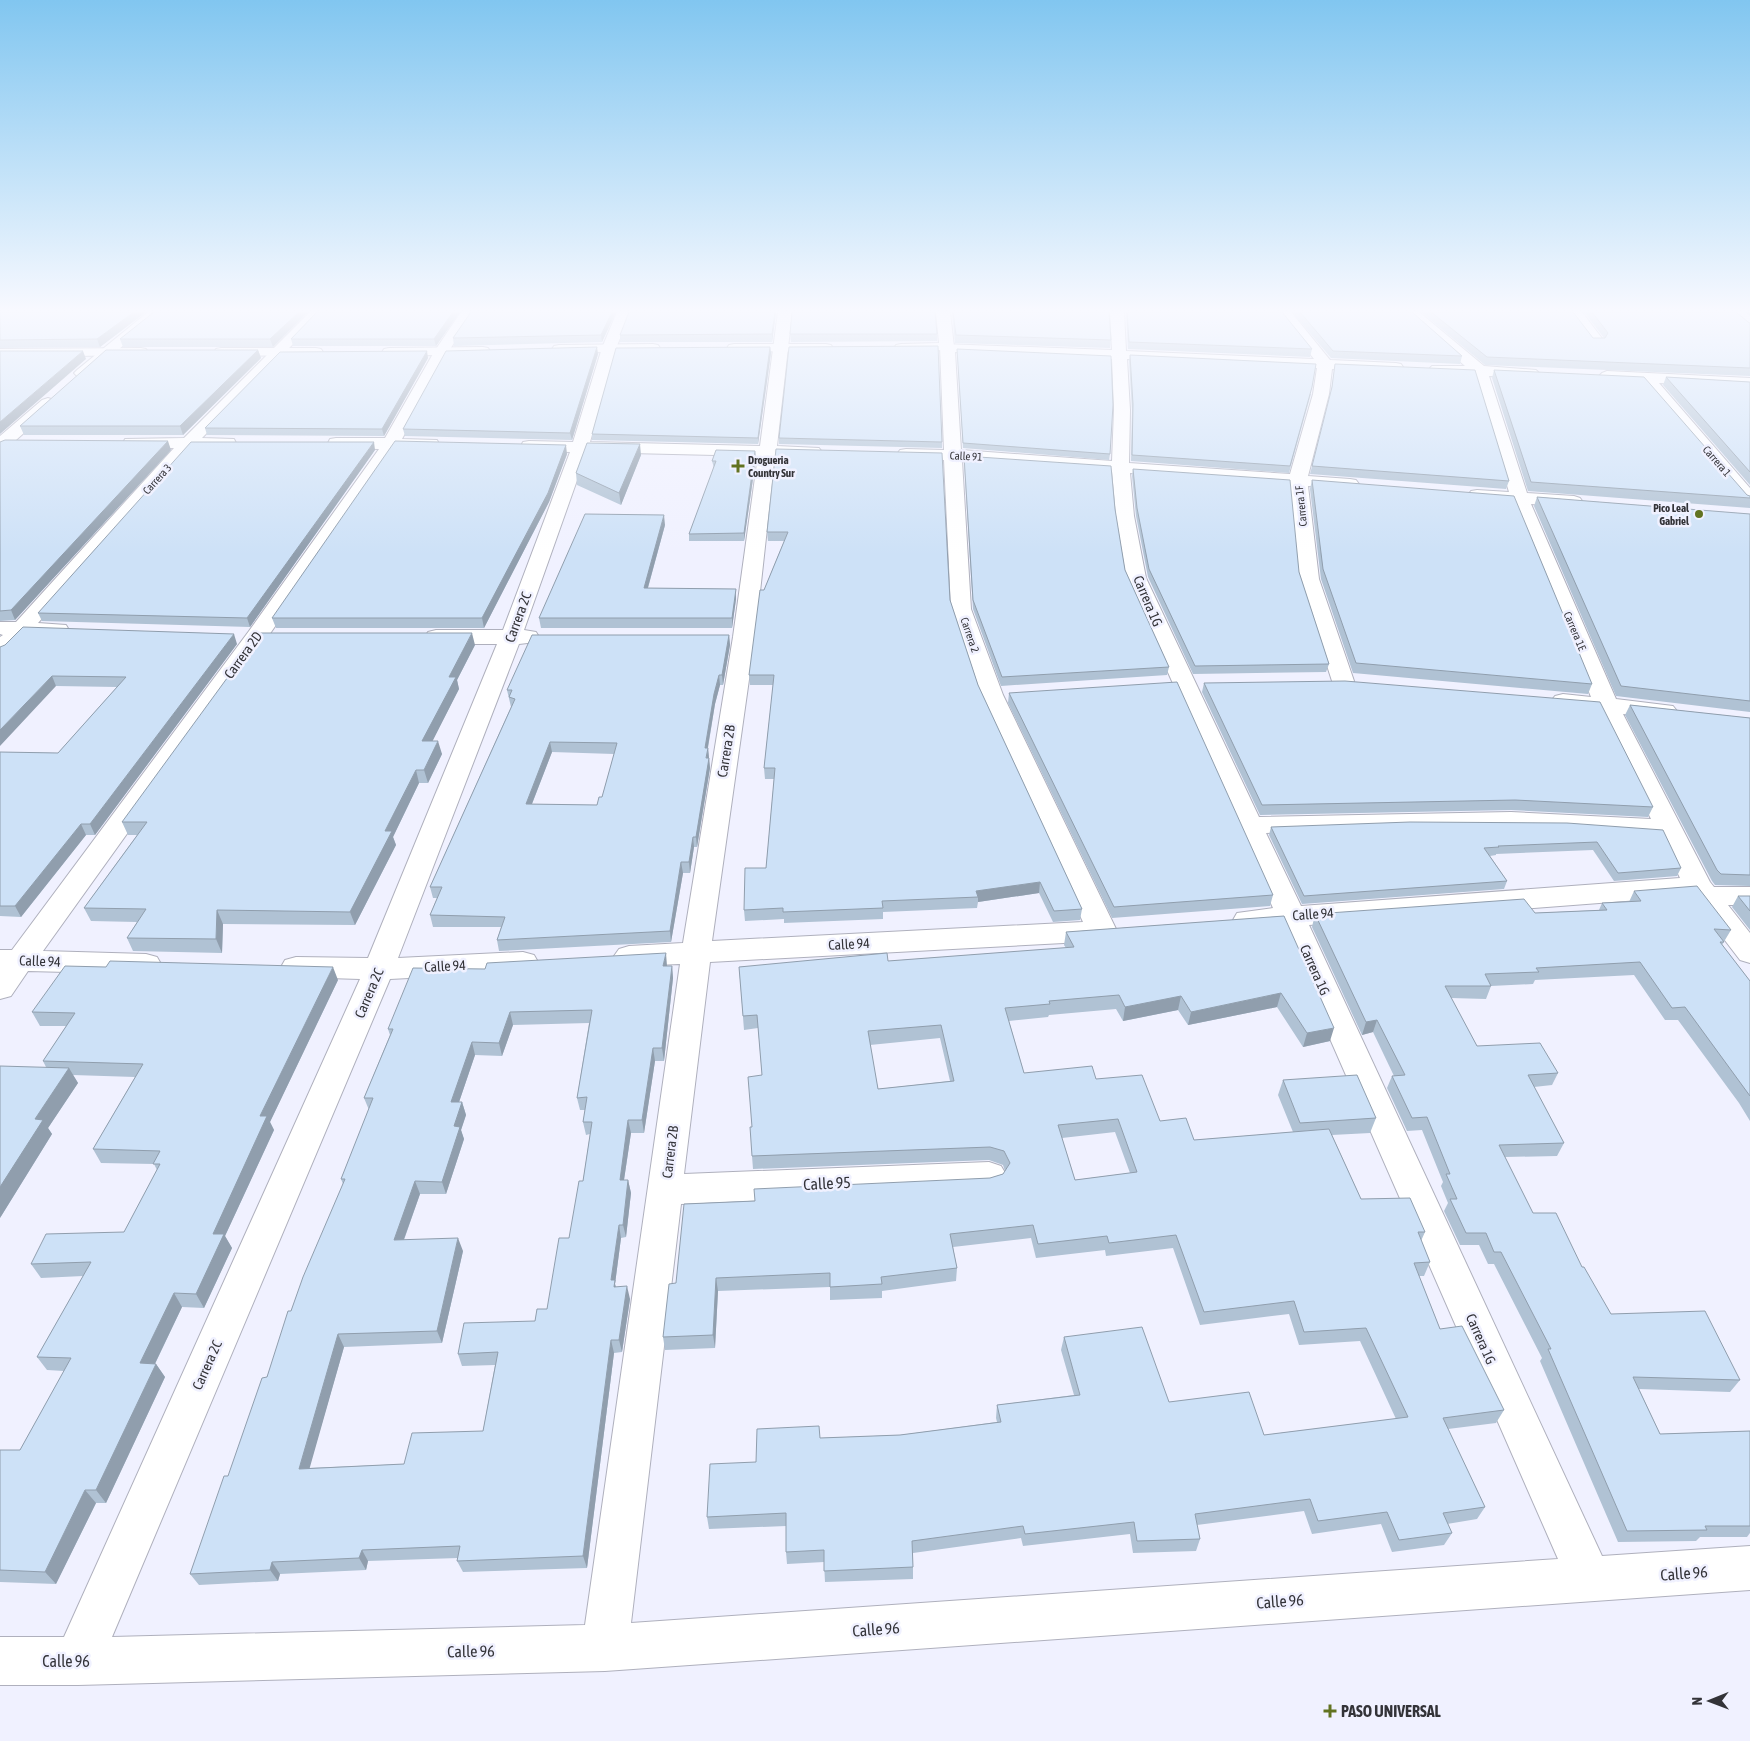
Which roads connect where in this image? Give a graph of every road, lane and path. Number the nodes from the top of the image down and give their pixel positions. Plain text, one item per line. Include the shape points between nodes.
1 (59, 393) edge
2 (238, 393) edge
3 (418, 393) edge
4 (596, 393) edge
5 (775, 393) edge
6 (950, 393) edge
7 (1121, 393) edge
8 (1321, 393) edge
9 (1487, 393) edge
10 (1659, 393) edge
11 (34, 442) edge
12 (111, 442) edge
13 (2, 443) edge
14 (188, 443) junction
15 (246, 443) edge
16 (323, 443) edge
17 (391, 443) junction
18 (450, 445) edge
19 (510, 446) edge
20 (580, 448) junction
21 (768, 451) junction
22 (826, 452) edge
23 (885, 453) edge
24 (953, 454) junction
25 (1120, 466) junction
26 (1298, 479) junction
27 (1366, 485) edge
28 (1462, 494) edge
29 (1520, 498) junction
30 (1750, 499) edge
31 (1587, 503) edge
32 (0, 628) edge
33 (22, 628) junction
34 (80, 630) edge
35 (413, 637) edge
36 (511, 637) junction
37 (550, 637) edge
38 (0, 649) edge
39 (1343, 682) edge
40 (1538, 698) edge
41 (1606, 704) junction
42 (1683, 713) edge
43 (1250, 825) junction
44 (1668, 829) junction
45 (1702, 891) junction
46 (1750, 896) edge
47 (1291, 916) junction
48 (1225, 921) edge
49 (1130, 929) edge
50 (1102, 931) junction
51 (696, 952) junction
52 (1750, 953) edge
53 (607, 957) edge
54 (10, 960) edge
55 (547, 960) edge
56 (170, 964) edge
57 (269, 967) edge
58 (379, 969) junction
59 (0, 988) edge
60 (989, 1176) edge
61 (665, 1190) junction
62 (1750, 1568) edge
63 (1590, 1580) junction
64 (605, 1648) junction
65 (0, 1661) edge
66 (78, 1661) junction

1 - 13 street
2 - 14 street, Carrera 3
3 - 17 street, Carrera 2D
4 - 20 street, Carrera 2C
5 - 21 street, Carrera 2B
6 - 24 street, Carrera 2
7 - 25 street, Carrera 1G
8 - 26 street, Carrera 1F
9 - 29 street, Carrera 1E
10 - 30 street, Carrera 1
11 - 13 street
12 - 14 street
14 - 15 street
14 - 33 street, Carrera 3
16 - 17 street
17 - 18 street
17 - 54 street, Carrera 2D via 257,636
19 - 20 street
20 - 21 street
20 - 36 street, Carrera 2C
21 - 22 street
21 - 51 street, Carrera 2B via 734,637
23 - 24 street, Calle 91
24 - 25 street, Calle 91
24 - 50 street, Carrera 2 via 961,610
25 - 26 street, Calle 91
25 - 43 street, Carrera 1G via 1136,578
26 - 27 street, Calle 91
26 - 39 street, Carrera 1F via 1309,579
28 - 29 street
29 - 31 street
29 - 41 street, Carrera 1E
32 - 33 street
33 - 34 street
33 - 38 street, Carrera 3
35 - 36 street
36 - 37 street
36 - 58 street, Carrera 2C
40 - 41 street
41 - 42 street
41 - 44 street, Carrera 1E
43 - 44 street via 1464,818 1611,822
43 - 47 street, Carrera 1G
44 - 45 street, Carrera 1E
45 - 46 street, Calle 94
45 - 47 street, Calle 94
45 - 52 street, Carrera 1E
47 - 48 street, Calle 94
47 - 63 street, Carrera 1G
49 - 50 street, Calle 94
50 - 51 street, Calle 94
51 - 53 street, Calle 94
51 - 61 street, Carrera 2B
54 - 56 street, Calle 94
54 - 59 street, Carrera 2D
55 - 58 street, Calle 94
57 - 58 street, Calle 94
58 - 66 street, Carrera 2C
60 - 61 street, Calle 95
61 - 64 street, Carrera 2B
62 - 63 street, Calle 96
63 - 64 street, Calle 96
64 - 66 street, Calle 96
65 - 66 street, Calle 96

